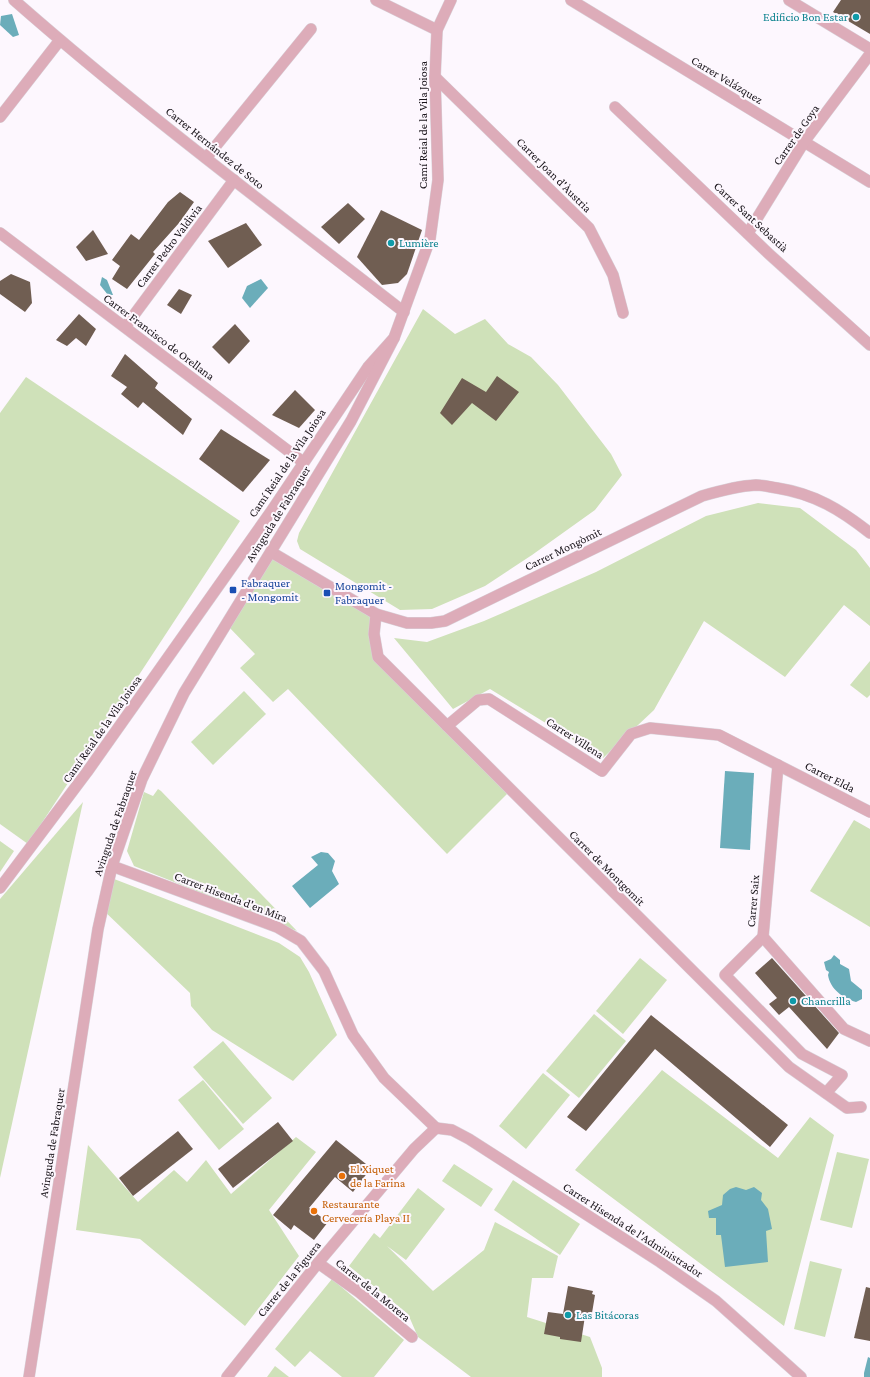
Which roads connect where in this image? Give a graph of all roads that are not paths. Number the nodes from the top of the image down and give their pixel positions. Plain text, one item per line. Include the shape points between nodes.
1 (14, 0) edge
2 (376, 0) edge
3 (451, 0) edge
4 (571, 0) edge
5 (789, 0) edge
6 (310, 29) dead end
7 (437, 30) junction
8 (60, 40) junction
9 (870, 49) edge
10 (870, 54) edge
11 (435, 76) junction
12 (615, 107) dead end
13 (0, 117) edge
14 (804, 142) junction
15 (206, 158) junction
16 (234, 180) junction
17 (870, 182) edge
18 (0, 233) edge
19 (748, 233) junction
20 (404, 312) junction
21 (623, 313) dead end
22 (124, 327) junction
23 (394, 338) junction
24 (870, 345) edge
25 (303, 462) junction
26 (870, 533) edge
27 (271, 552) junction
28 (376, 614) junction
29 (447, 726) junction
30 (778, 765) junction
31 (870, 812) edge
32 (112, 866) junction
33 (0, 888) edge
34 (763, 937) junction
35 (870, 1042) edge
36 (826, 1093) junction
37 (861, 1107) dead end
38 (436, 1128) junction
39 (318, 1263) junction
40 (412, 1337) dead end
41 (30, 1377) edge
42 (227, 1377) edge
43 (801, 1377) edge

1 - 8 street, Carrer Hernández de Soto
2 - 7 street
3 - 7 street, Camí Reial de la Vila Joiosa
4 - 14 street, Carrer Velázquez
5 - 9 street
6 - 15 street
7 - 11 street, Camí Reial de la Vila Joiosa
8 - 13 street
8 - 15 street, Carrer Hernández de Soto
10 - 14 street, Carrer de Goya
11 - 20 street, Camí Reial de la Vila Joiosa via 438,180 430,240
11 - 21 street, Carrer Joan d'Àustria via 589,228 613,275
12 - 19 street, Carrer Sant Sebastià
14 - 17 street, Carrer Velázquez
14 - 19 street, Carrer de Goya
15 - 16 street, Carrer Hernández de Soto
16 - 20 street, Carrer Hernández de Soto
16 - 22 street, Carrer Pedro Valdivia
18 - 22 street, Carrer Francisco de Orellana
19 - 24 street, Carrer Sant Sebastià
20 - 23 street, Camí Reial de la Vila Joiosa
22 - 25 street, Carrer Francisco de Orellana
23 - 25 street, Camí Reial de la Vila Joiosa via 368,367
23 - 27 street, Avinguda de Fabraquer via 351,420
25 - 33 street, Camí Reial de la Vila Joiosa via 270,513 87,772
26 - 28 street, Carrer Mongòmit via 850,517 817,498 757,485 728,489 702,496 445,621 431,624 407,623
27 - 28 street, Carrer Mongòmit
27 - 32 street, Avinguda de Fabraquer via 184,693 142,779
28 - 29 street, Carrer de Montgomit via 374,634 378,657
29 - 30 street, Carrer Villena via 478,700 490,699 602,771 631,734 650,728 720,735
29 - 36 street, Carrer de Montgomit via 789,1067
30 - 31 street, Carrer Elda
30 - 34 street, Carrer Saix
32 - 38 street, Carrer Hisenda d'en Mira via 277,927 301,941 324,971 353,1035 384,1078
32 - 41 street, Avinguda de Fabraquer via 98,929
34 - 35 street, Carrer Saix via 844,1029
34 - 36 street via 725,975 802,1054 842,1074
36 - 37 street, Carrer de Montgomit via 847,1108
38 - 39 street, Carrer de la Figuera via 414,1149
38 - 43 street, Carrer Hisenda de l'Administrador via 452,1130 469,1138 660,1262 716,1301
39 - 40 street, Carrer de la Morera via 359,1292
39 - 42 street, Carrer de la Figuera

